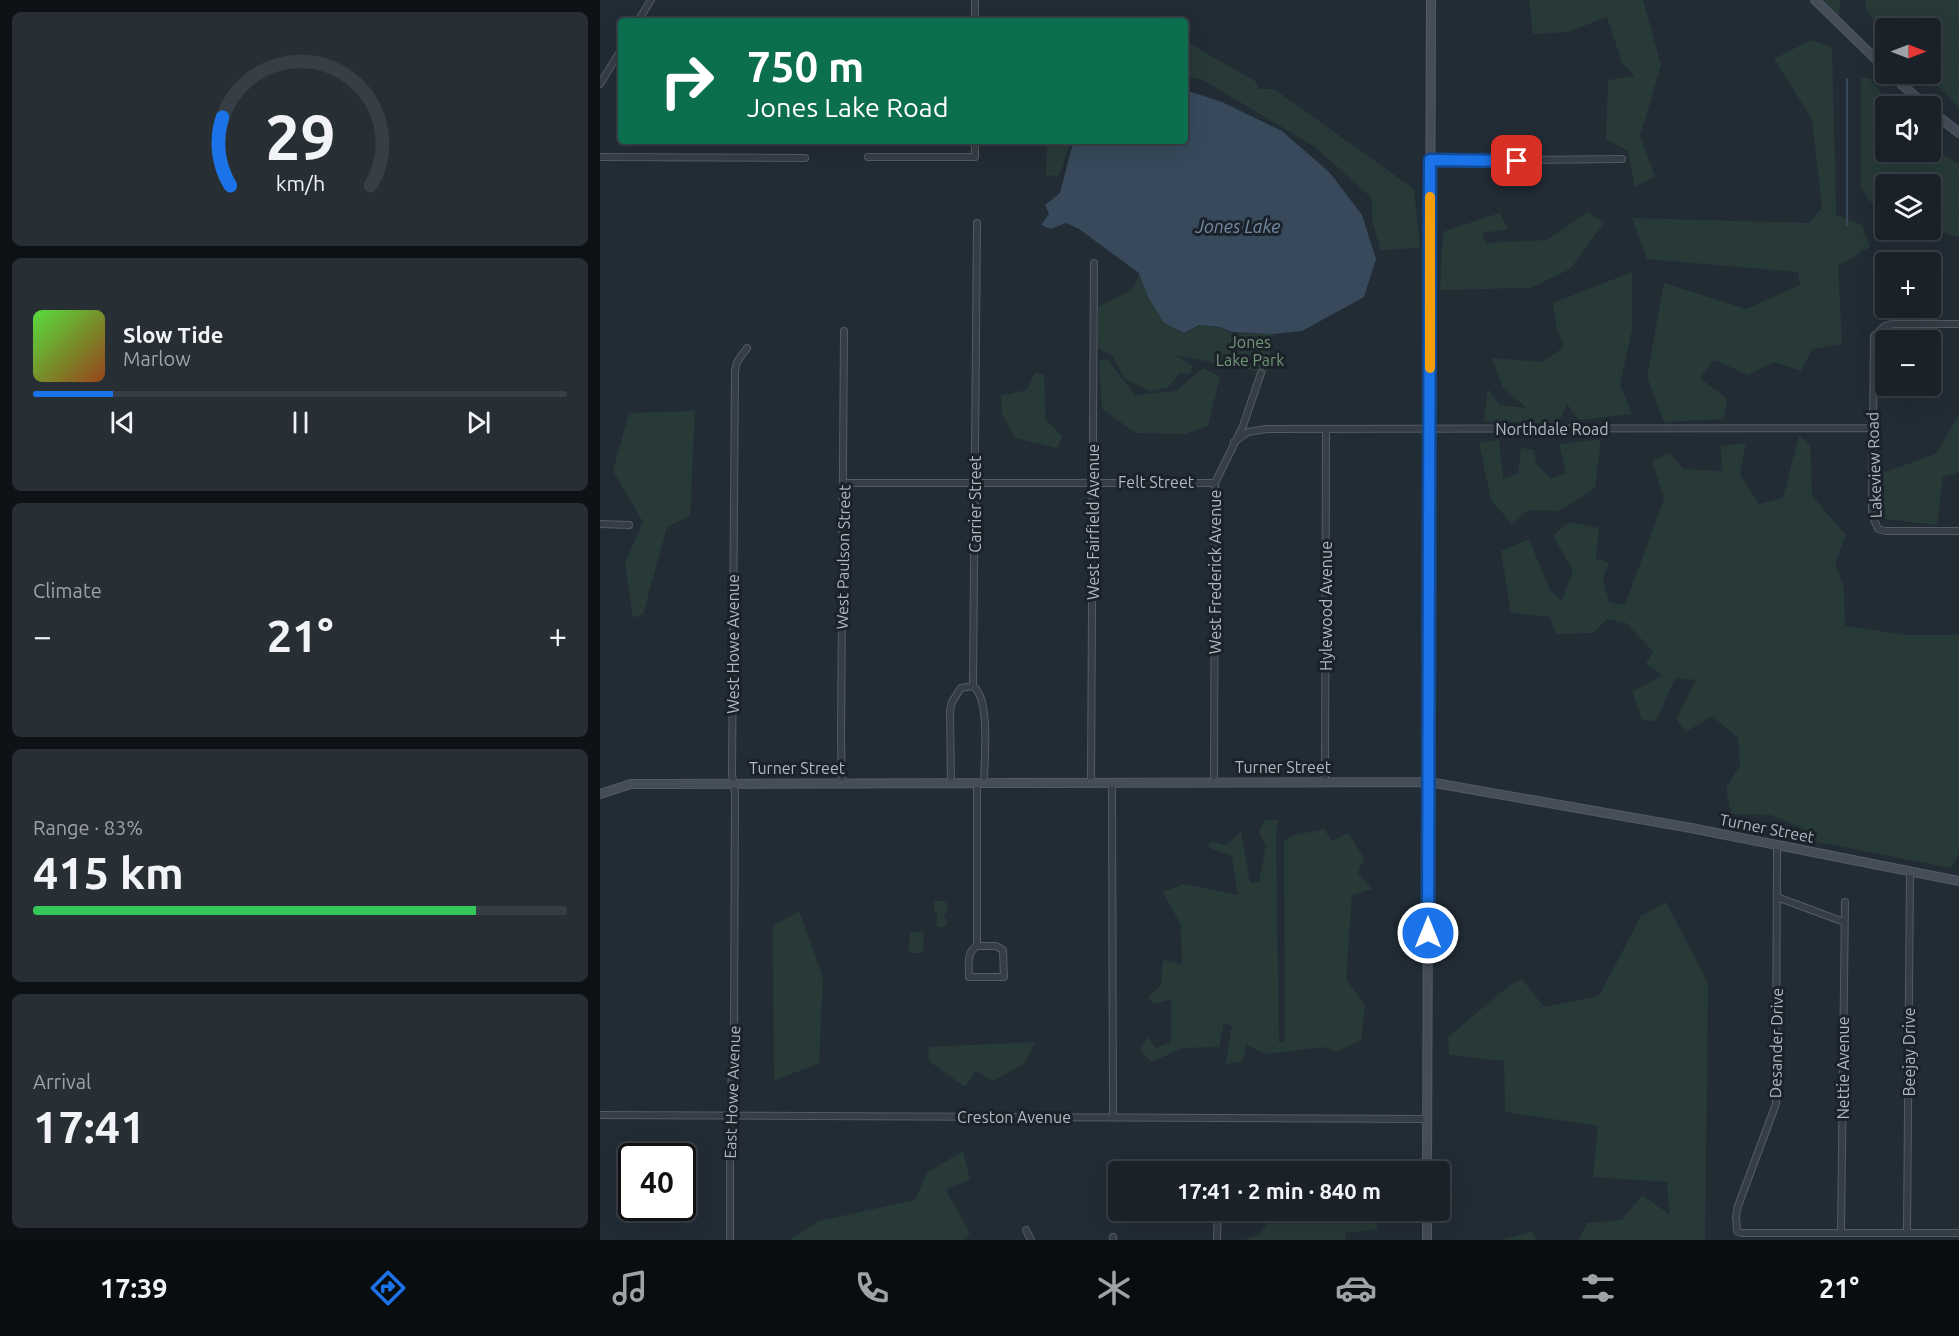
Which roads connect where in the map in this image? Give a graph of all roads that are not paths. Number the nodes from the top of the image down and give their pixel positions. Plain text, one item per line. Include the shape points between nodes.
1 (651, 0) edge
2 (975, 0) edge
3 (1431, 0) edge
4 (1815, 0) edge
5 (640, 18) edge
6 (975, 18) edge
7 (618, 55) edge
8 (1875, 58) edge
9 (600, 84) edge
10 (1901, 84) edge
11 (1915, 96) edge
12 (1941, 119) edge
13 (1959, 133) edge
14 (975, 144) edge
15 (600, 157) edge
16 (868, 157) dead end
17 (805, 158) dead end
18 (1622, 159) dead end
19 (1430, 160) junction
20 (977, 223) dead end
21 (1094, 263) dead end
22 (1959, 324) edge
23 (844, 332) dead end
24 (747, 348) dead end
25 (1261, 373) dead end
26 (1873, 428) junction
27 (1430, 429) junction
28 (1326, 430) junction
29 (1234, 442) junction
30 (1094, 482) junction
31 (844, 483) junction
32 (975, 483) junction
33 (1215, 483) junction
34 (600, 524) edge
35 (629, 525) dead end
36 (1959, 531) edge
37 (973, 686) junction
38 (1091, 782) junction
39 (1112, 782) junction
40 (1214, 782) junction
41 (1325, 782) junction
42 (1428, 782) junction
43 (733, 783) junction
44 (842, 783) junction
45 (951, 783) junction
46 (980, 783) junction
47 (600, 794) edge
48 (1777, 846) junction
49 (1910, 872) junction
50 (1959, 881) edge
51 (1777, 897) junction
52 (1845, 902) dead end
53 (1844, 922) junction
54 (734, 944) joint
55 (977, 946) junction
56 (600, 1115) edge
57 (730, 1115) junction
58 (1113, 1118) junction
59 (1427, 1119) junction
60 (1427, 1161) edge
61 (1218, 1221) edge
62 (1427, 1221) edge
63 (1026, 1230) dead end
64 (1841, 1233) junction
65 (1907, 1233) junction
66 (1959, 1233) edge
67 (730, 1240) edge
68 (1031, 1240) edge
69 (1217, 1240) edge
70 (1427, 1240) edge

1 - 5 street
2 - 6 street
3 - 19 street
4 - 8 street
7 - 9 street
10 - 11 street
12 - 13 street
14 - 16 street via 975,157
15 - 17 street
18 - 19 street
19 - 27 street
20 - 32 street, Carrier Street
21 - 30 street, West Fairfield Avenue
22 - 26 street, Lakeview Road via 1893,324 1878,330 1872,344
23 - 31 street, West Paulson Street
24 - 43 street, West Howe Avenue via 735,371
25 - 29 street, West Frederick Avenue
26 - 27 street, Northdale Road
26 - 36 street, Lakeview Road via 1872,515 1878,529
27 - 28 street, Northdale Road
27 - 42 street
28 - 29 street, Northdale Road via 1257,430
28 - 41 street, Hylewood Avenue
29 - 33 street, West Frederick Avenue
30 - 32 street, Felt Street
30 - 33 street, Felt Street
30 - 38 street, West Fairfield Avenue
31 - 32 street, Felt Street
31 - 44 street, West Paulson Street
32 - 37 street, Carrier Street
33 - 40 street, West Frederick Avenue
34 - 35 street
37 - 45 street via 961,688 952,702
37 - 46 street, Carrier Street via 984,712
38 - 39 street, Turner Street
38 - 46 street, Turner Street
39 - 40 street, Turner Street
39 - 58 street
40 - 41 street, Turner Street
41 - 42 street, Turner Street
42 - 48 street, Turner Street
42 - 59 street
43 - 44 street, Turner Street
43 - 47 street, Turner Street via 631,784
43 - 54 street, West Howe Avenue
44 - 45 street, Turner Street
45 - 46 street, Turner Street
46 - 55 street, Carrier Street
48 - 49 street, Turner Street
48 - 51 street, Desander Drive
49 - 50 street, Turner Street
49 - 65 street, Beejay Drive
51 - 53 street
51 - 64 street, Desander Drive via 1776,1104 1738,1206 1737,1231
52 - 53 street, Nettie Avenue
53 - 64 street, Nettie Avenue
54 - 57 street, East Howe Avenue
55 - 55 street, Carrier Street via 969,954 969,977 1004,977 1003,950
56 - 57 street, Creston Avenue
57 - 58 street, Creston Avenue
57 - 67 street, East Howe Avenue
58 - 59 street, Creston Avenue
59 - 60 street
61 - 69 street
62 - 70 street
63 - 68 street
64 - 65 street
65 - 66 street

